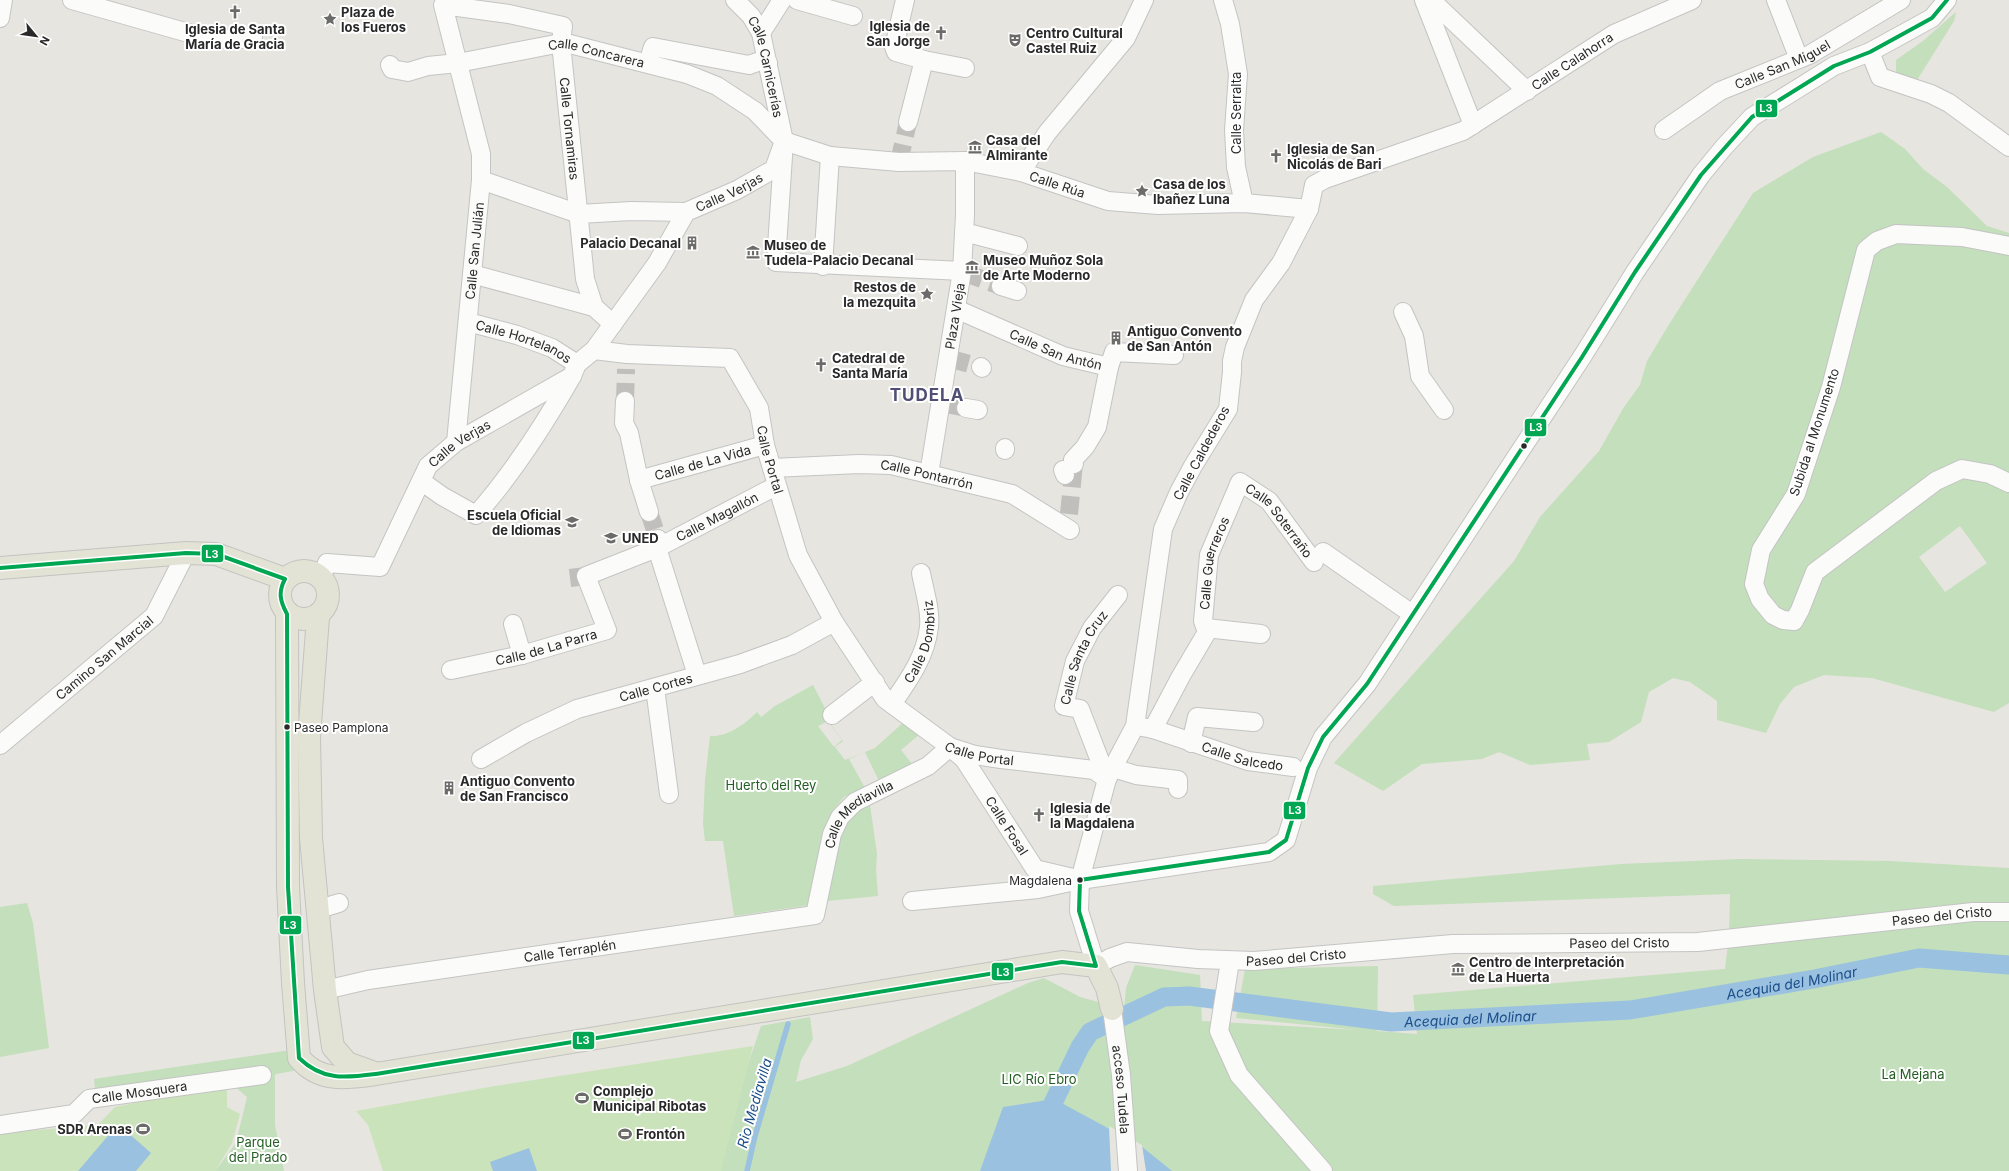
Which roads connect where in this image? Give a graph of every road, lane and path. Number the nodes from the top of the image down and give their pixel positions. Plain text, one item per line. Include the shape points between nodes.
1 (3, 0) edge
2 (72, 0) edge
3 (735, 0) edge
4 (782, 0) edge
5 (797, 0) edge
6 (905, 0) edge
7 (1144, 0) edge
8 (1224, 0) edge
9 (1424, 0) edge
10 (1431, 0) edge
11 (1692, 0) edge
12 (1776, 0) edge
13 (1901, 0) edge
14 (1947, 0) edge
15 (853, 16) dead end
16 (0, 18) edge
17 (761, 33) junction
18 (253, 37) dead end
19 (561, 43) junction
20 (1870, 52) junction
21 (1799, 59) junction
22 (924, 60) junction
23 (458, 63) junction
24 (648, 63) junction
25 (768, 63) junction
26 (390, 66) dead end
27 (965, 68) dead end
28 (1527, 91) junction
29 (908, 122) tunnel mouth
30 (1465, 129) junction
31 (1664, 130) dead end
32 (784, 141) junction
33 (2009, 147) edge
34 (830, 156) junction
35 (965, 161) junction
36 (1021, 172) junction
37 (1325, 179) joint
38 (481, 180) junction
39 (1244, 202) junction
40 (1308, 209) junction
41 (686, 212) junction
42 (579, 214) junction
43 (964, 232) junction
44 (1018, 246) dead end
45 (2009, 246) edge
46 (824, 266) junction
47 (964, 272) junction
48 (472, 274) junction
49 (594, 307) junction
50 (956, 309) junction
51 (1403, 312) dead end
52 (468, 322) junction
53 (613, 324) junction
54 (594, 350) junction
55 (1174, 354) dead end
56 (1109, 367) junction
57 (575, 370) junction
58 (625, 401) tunnel mouth
59 (1444, 410) dead end
60 (456, 442) junction
61 (765, 444) junction
62 (1067, 470) tunnel mouth
63 (929, 474) junction
64 (774, 477) junction
65 (640, 480) junction
66 (421, 481) junction
67 (1240, 482) joint
68 (2009, 483) edge
69 (649, 512) tunnel mouth
70 (1069, 522) dead end
71 (657, 544) junction
72 (186, 553) junction
73 (0, 568) edge
74 (324, 570) junction
75 (921, 572) dead end
76 (586, 576) joint
77 (285, 579) junction
78 (1118, 595) dead end
79 (1405, 609) dead end
80 (287, 614) junction
81 (318, 616) junction
82 (834, 622) junction
83 (513, 624) dead end
84 (1206, 628) junction
85 (1261, 634) dead end
86 (522, 655) junction
87 (451, 670) dead end
88 (698, 675) junction
89 (874, 682) junction
90 (655, 688) junction
91 (892, 704) junction
92 (832, 715) dead end
93 (1254, 722) dead end
94 (1135, 726) junction
95 (1153, 729) junction
96 (1191, 743) junction
97 (0, 745) edge
98 (950, 747) junction
99 (481, 759) dead end
100 (1294, 767) dead end
101 (1110, 773) junction
102 (1178, 789) dead end
103 (669, 794) dead end
104 (1080, 880) junction
105 (912, 901) dead end
106 (339, 903) dead end
107 (316, 910) junction
108 (2009, 912) edge
109 (815, 915) joint
110 (1230, 960) junction
111 (1096, 966) junction
112 (325, 990) junction
113 (1112, 1009) joint
114 (376, 1074) junction
115 (262, 1075) dead end
116 (0, 1125) edge
117 (1128, 1171) edge
118 (1323, 1171) edge

1 - 16 street
2 - 18 street via 206,38
3 - 17 street, Calle Carnicerías via 751,16
4 - 17 street
5 - 15 street
6 - 22 street via 894,47 896,52
7 - 36 street via 1126,38 1047,133
8 - 39 street, Calle Serralta via 1238,74 1234,130 1236,167
9 - 30 street
10 - 28 street
11 - 28 street, Calle Calahorra via 1614,34
12 - 21 street
13 - 21 street, Calle San Miguel
14 - 20 street via 1932,18
17 - 25 street, Calle Carnicerías
19 - 23 street, Calle Concarera
19 - 23 street, Calle Tornamiras via 563,26 509,14 443,5
19 - 24 street, Calle Concarera
19 - 42 street, Calle Tornamiras
20 - 33 street via 1880,77 1931,94 1949,103
20 - 104 street via 1834,66 1752,117 1701,175 1367,684 1323,737 1308,768 1286,840 1269,852
21 - 31 street, Calle San Miguel via 1720,92
22 - 27 street
22 - 29 street
23 - 26 street, Calle Concarera via 428,66 408,72 392,69
23 - 38 street, Calle San Julián via 481,154
24 - 25 street via 653,47 749,65 762,60
24 - 32 street, Calle Concarera via 717,86 755,111
25 - 32 street, Calle Carnicerías
28 - 30 street, Calle Calahorra
30 - 37 street, Calle Calahorra
32 - 34 street, Calle Rúa
32 - 41 street, Calle Verjas via 774,169 737,190
32 - 46 street, Calle Carnicerías via 776,262
34 - 35 street, Calle Rúa via 899,162
34 - 46 street
35 - 36 street, Calle Rúa
35 - 43 street
36 - 39 street, Calle Rúa via 1108,201 1158,205
37 - 40 street, Calle Caldederos via 1314,185
38 - 42 street
38 - 48 street, Calle San Julián
39 - 40 street, Calle Rúa
40 - 94 street, Calle Caldederos via 1281,263 1254,300 1235,347 1228,409 1193,466 1163,529
41 - 42 street via 631,211
41 - 53 street, Calle Verjas via 656,263
42 - 49 street, Calle Tornamiras via 585,279
43 - 44 street
43 - 47 street
45 - 68 street, Subida al Monumento via 1962,237 1896,234 1877,241 1866,250 1831,387 1796,494 1761,550 1754,584 1760,599 1773,615 1783,620 1794,621 1815,572 1936,481 1962,469 1990,474
46 - 47 street, Plaza Vieja
47 - 50 street, Plaza Vieja
48 - 49 street
48 - 52 street, Calle San Julián
49 - 53 street
50 - 56 street, Calle San Antón via 1063,356
50 - 63 street, Plaza Vieja via 943,403
51 - 59 street via 1414,336 1420,376
52 - 57 street, Calle Hortelanos via 517,335 552,348
52 - 60 street, Calle San Julián
53 - 54 street, Calle Verjas
54 - 57 street, Calle Verjas
54 - 61 street, Calle Portal via 626,361 730,358 759,408
55 - 56 street, Calle San Antón via 1114,352
56 - 62 street via 1096,427 1085,447
57 - 60 street, Calle Verjas
57 - 66 street, Calle Verjas via 544,425 476,516
58 - 65 street via 624,423 629,433
60 - 66 street, Calle Verjas via 428,466
61 - 64 street, Calle Portal
61 - 65 street, Calle de La Vida
63 - 64 street, Calle Pontarrón via 892,465 875,464
63 - 70 street, Calle Pontarrón via 1012,494
64 - 71 street, Calle Magallón
64 - 82 street, Calle Portal via 798,555
65 - 69 street
66 - 74 street, Calle Verjas via 380,567
67 - 79 street, Calle Soterraño via 1270,501 1319,557
67 - 84 street, Calle Guerreros via 1209,555 1203,621
71 - 76 street, Calle Magallón
71 - 88 street
72 - 73 main road
72 - 77 main road via 216,554
72 - 97 street, Camino San Marcial via 154,616
74 - 77 main road via 305,570 293,573
74 - 81 main road via 327,604
75 - 91 street, Calle Dombriz via 929,627 922,653
76 - 86 street, Calle de La Parra via 607,630
77 - 80 main road via 279,595 280,604
78 - 101 street, Calle Santa Cruz via 1092,628 1075,661 1064,706 1080,709
80 - 81 main road via 303,620
80 - 114 main road via 288,887 299,1058 315,1071 340,1079
81 - 107 main road via 309,737 310,838
82 - 88 street, Calle Cortes via 792,645 740,664
82 - 89 street, Calle Portal
83 - 86 street
84 - 85 street
84 - 95 street, Calle Guerreros via 1207,632
86 - 87 street, Calle de La Parra
88 - 90 street, Calle Cortes
89 - 91 street, Calle Portal via 885,699
89 - 92 street
90 - 99 street, Calle Cortes via 577,709 526,733
90 - 103 street
91 - 98 street, Calle Portal
93 - 96 street, Calle Salcedo via 1197,717
94 - 95 street, Calle Salcedo
94 - 101 street, Calle Caldederos
95 - 96 street, Calle Salcedo
96 - 100 street, Calle Salcedo via 1248,761
98 - 101 street, Calle Portal via 1001,760
98 - 104 street, Calle Fosal via 964,759 1035,870
98 - 109 street, Calle Mediavilla via 928,766 855,802 840,817 832,834
101 - 102 street via 1178,780
101 - 104 street, Calle Caldederos
104 - 105 street via 1038,889
104 - 111 street, Calle Caldederos via 1078,911
106 - 107 street
107 - 112 main road
108 - 110 street, Paseo del Cristo via 1973,912 1698,942 1453,944 1259,960
109 - 112 street, Calle Terraplén via 376,978
110 - 111 street, Paseo del Cristo via 1127,952
110 - 118 street via 1219,1031 1239,1075
111 - 113 main road via 1107,988
111 - 114 main road via 1062,962
112 - 114 main road via 333,1047 347,1063
113 - 117 street, acceso Tudela via 1121,1075
115 - 116 street, Calle Mosquera via 89,1099 74,1114

